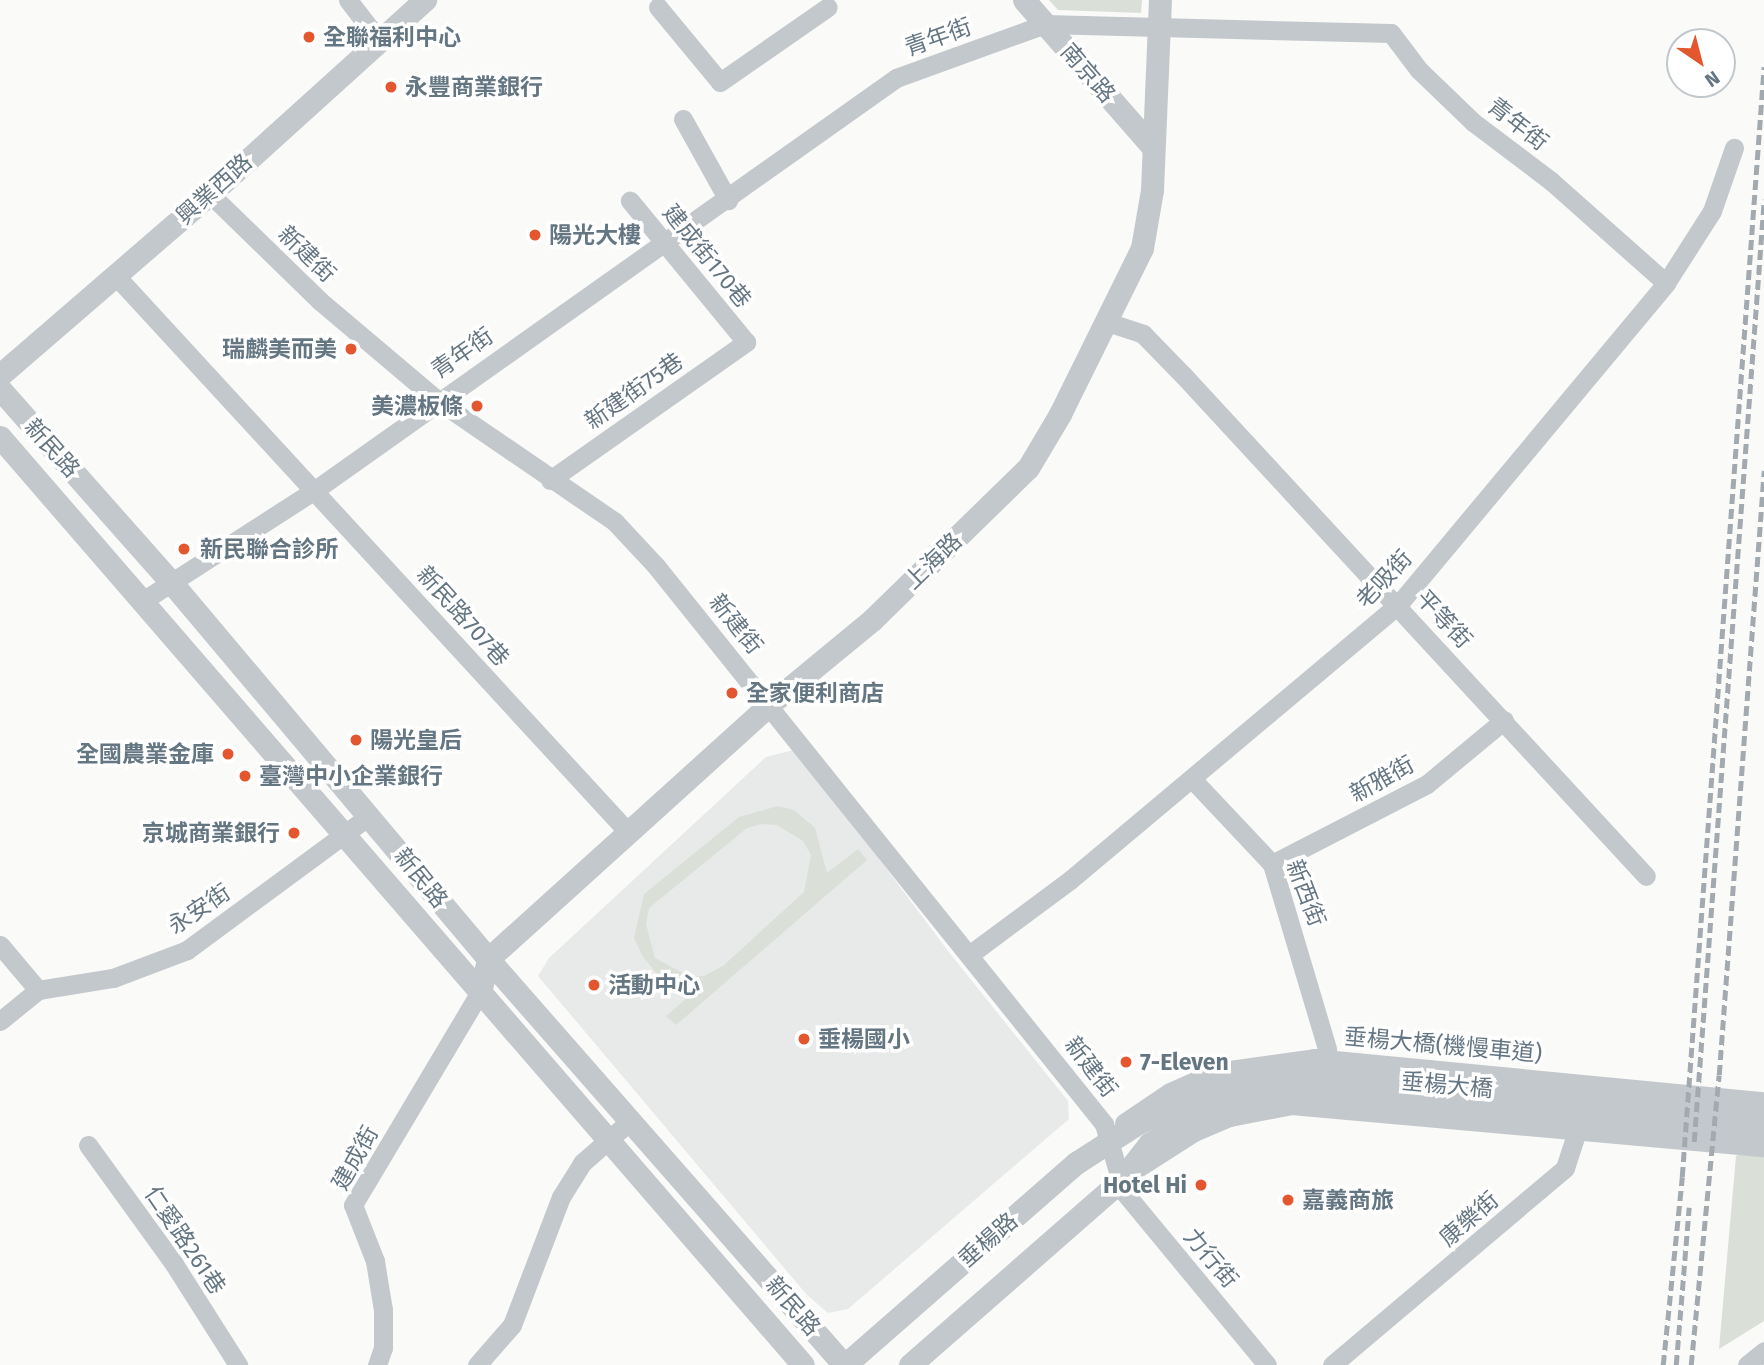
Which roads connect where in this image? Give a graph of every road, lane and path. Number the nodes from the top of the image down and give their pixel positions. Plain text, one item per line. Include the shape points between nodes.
1 (348, 0) edge
2 (425, 0) edge
3 (1024, 0) edge
4 (1160, 0) edge
5 (658, 7) dead end
6 (828, 8) dead end
7 (1045, 24) junction
8 (1158, 25) junction
9 (378, 39) junction
10 (683, 119) dead end
11 (1152, 146) junction
12 (1734, 148) dead end
13 (210, 194) junction
14 (728, 200) junction
15 (630, 201) dead end
16 (664, 245) junction
17 (116, 276) junction
18 (1666, 283) junction
19 (1107, 322) junction
20 (746, 342) joint
21 (0, 375) edge
22 (0, 389) edge
23 (437, 400) junction
24 (0, 437) edge
25 (550, 480) junction
26 (315, 490) junction
27 (171, 582) junction
28 (141, 602) junction
29 (1398, 605) junction
30 (770, 704) junction
31 (1504, 720) junction
32 (1192, 779) junction
33 (370, 815) junction
34 (628, 832) junction
35 (344, 835) junction
36 (1272, 864) junction
37 (1646, 876) dead end
38 (0, 945) edge
39 (969, 955) junction
40 (488, 960) junction
41 (38, 990) junction
42 (480, 992) junction
43 (0, 1021) edge
44 (1327, 1049) dead end
45 (1594, 1080) dead end
46 (1764, 1101) edge
47 (1764, 1116) edge
48 (1134, 1120) junction
49 (630, 1121) junction
50 (1764, 1136) edge
51 (608, 1139) junction
52 (1109, 1141) junction
53 (88, 1146) dead end
54 (1764, 1147) edge
55 (1153, 1149) junction
56 (1121, 1180) junction
57 (1764, 1351) edge
58 (238, 1365) edge
59 (377, 1365) edge
60 (477, 1365) edge
61 (803, 1365) edge
62 (845, 1365) edge
63 (910, 1365) edge
64 (1267, 1365) edge
65 (1332, 1365) edge
66 (1747, 1365) edge

1 - 9 street
2 - 9 street, 興業西路
3 - 7 street, 南京路
4 - 8 street, 上海路
5 - 6 street via 720,82
7 - 8 street, 青年街
7 - 11 street, 南京路
7 - 14 street, 青年街 via 896,78
8 - 11 street, 上海路
8 - 18 street, 青年街 via 1391,33 1419,70 1473,122 1551,181
9 - 13 street, 興業西路
10 - 14 street
11 - 19 street, 上海路 via 1152,190 1142,248
12 - 18 street, 老吸街 via 1712,211
13 - 17 street, 興業西路
13 - 23 street, 新建街 via 320,301
14 - 16 street, 青年街
15 - 16 street, 建成街170巷
16 - 20 street, 建成街170巷
16 - 23 street, 青年街
17 - 21 street, 興業西路
17 - 26 street, 新民路707巷
18 - 29 street, 老吸街
19 - 29 street, 平等街 via 1143,334
19 - 30 street, 上海路 via 1028,468 873,619
20 - 25 street, 新建街75巷
22 - 27 street, 新民路
23 - 25 street, 新建街
23 - 26 street
24 - 28 street, 新民路
25 - 30 street, 新建街 via 615,522
26 - 27 street
26 - 34 street, 新民路707巷
27 - 28 street
27 - 33 street, 新民路
28 - 35 street, 新民路
29 - 31 street, 平等街
29 - 32 street, 老吸街
30 - 34 street, 上海路
30 - 39 street, 新建街
31 - 36 street, 新雅街 via 1427,783
31 - 37 street, 平等街
32 - 36 street, 新西街
32 - 39 street, 老吸街
33 - 35 street, 永安街
33 - 40 street, 新民路
34 - 40 street, 上海路
35 - 41 street, 永安街 via 187,950 113,978
35 - 42 street, 新民路
36 - 44 street, 新西街
38 - 41 street
39 - 52 street, 新建街 via 1104,1124
40 - 42 street
40 - 49 street, 新民路
41 - 43 street
42 - 51 street, 新民路
42 - 59 street, 建成街 via 353,1205 375,1261 383,1310 383,1348
45 - 65 street, 康樂街 via 1565,1168
46 - 48 street, 垂楊大橋(機慢車道) via 1314,1058 1215,1072
47 - 48 street, 垂楊大橋 via 1670,1111 1441,1082 1299,1074 1224,1084
48 - 52 street, 垂楊路
49 - 51 street
49 - 62 street, 新民路
50 - 55 street, 垂楊大橋 via 1390,1096 1278,1094 1230,1104
51 - 60 street via 582,1163 561,1197 512,1325
51 - 61 street, 新民路
52 - 56 street, 新建街
52 - 62 street, 垂楊路 via 1076,1163
53 - 58 street, 仁愛路261巷 via 174,1264
54 - 55 street via 1291,1105 1230,1117
55 - 56 street, 垂楊路
56 - 63 street, 垂楊路
56 - 64 street, 力行街 via 1124,1192
57 - 66 street

